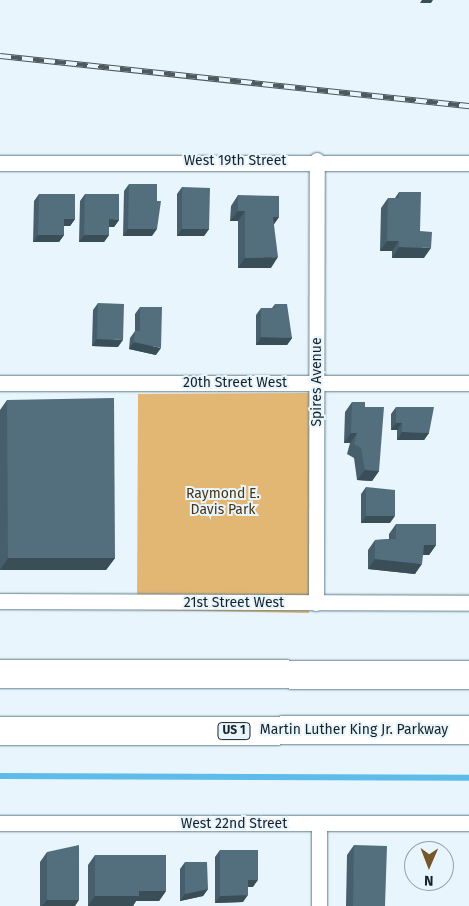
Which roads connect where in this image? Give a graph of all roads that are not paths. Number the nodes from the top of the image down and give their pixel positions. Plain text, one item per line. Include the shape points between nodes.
1 (317, 160) junction
2 (0, 163) edge
3 (469, 163) edge
4 (0, 383) edge
5 (316, 383) junction
6 (469, 383) edge
7 (0, 601) edge
8 (469, 602) edge
9 (316, 603) junction
10 (0, 674) edge
11 (469, 675) edge
12 (469, 730) edge
13 (0, 731) edge
14 (0, 823) edge
15 (319, 823) junction
16 (469, 823) edge
17 (319, 906) edge

1 - 2 street, West 19th Street
1 - 3 street, West 19th Street
1 - 5 street, Spires Avenue
4 - 5 street, 20th Street West
5 - 6 street, 20th Street West
5 - 9 street, Spires Avenue
7 - 9 street, 21st Street West
8 - 9 street, 21st Street West
10 - 11 highway
12 - 13 highway, Martin Luther King Jr. Parkway / US 1
14 - 15 street, West 22nd Street
15 - 16 street, West 22nd Street
15 - 17 street

